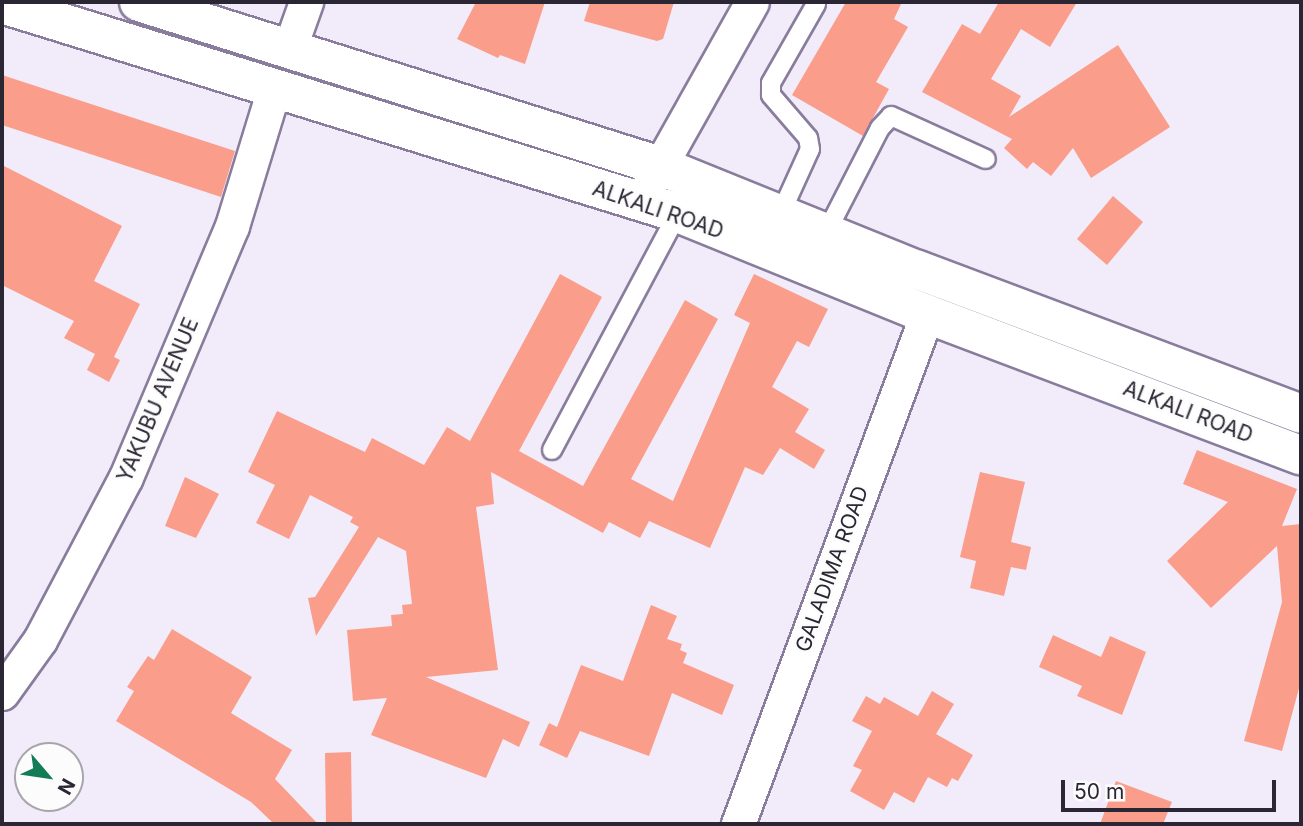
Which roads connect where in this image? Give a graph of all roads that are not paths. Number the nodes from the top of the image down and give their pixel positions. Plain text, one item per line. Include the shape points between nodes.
1 (139, 2) edge
2 (306, 2) edge
3 (752, 2) edge
4 (2, 4) edge
5 (816, 4) dead end
6 (290, 47) junction
7 (274, 89) junction
8 (986, 159) dead end
9 (660, 166) junction
10 (686, 197) junction
11 (640, 202) junction
12 (780, 215) junction
13 (826, 233) junction
14 (926, 314) junction
15 (1301, 414) edge
16 (552, 450) dead end
17 (1301, 455) edge
18 (2, 693) edge
19 (738, 824) edge

1 - 6 main road, ALKALI ROAD
2 - 6 street
3 - 9 street
4 - 7 main road, ALKALI ROAD
5 - 12 lane via 771,83 771,95 808,138 810,149
6 - 9 main road, ALKALI ROAD
7 - 11 main road, ALKALI ROAD
7 - 18 street, YAKUBU AVENUE via 232,226 126,477 40,640
8 - 13 lane via 891,116 880,128
9 - 10 main road, ALKALI ROAD
9 - 11 street
10 - 11 main road, ALKALI ROAD
10 - 12 main road, ALKALI ROAD
10 - 14 main road, ALKALI ROAD
10 - 16 lane
12 - 13 main road, ALKALI ROAD
13 - 15 main road, ALKALI ROAD
14 - 17 main road, ALKALI ROAD
14 - 19 street, GALADIMA ROAD

